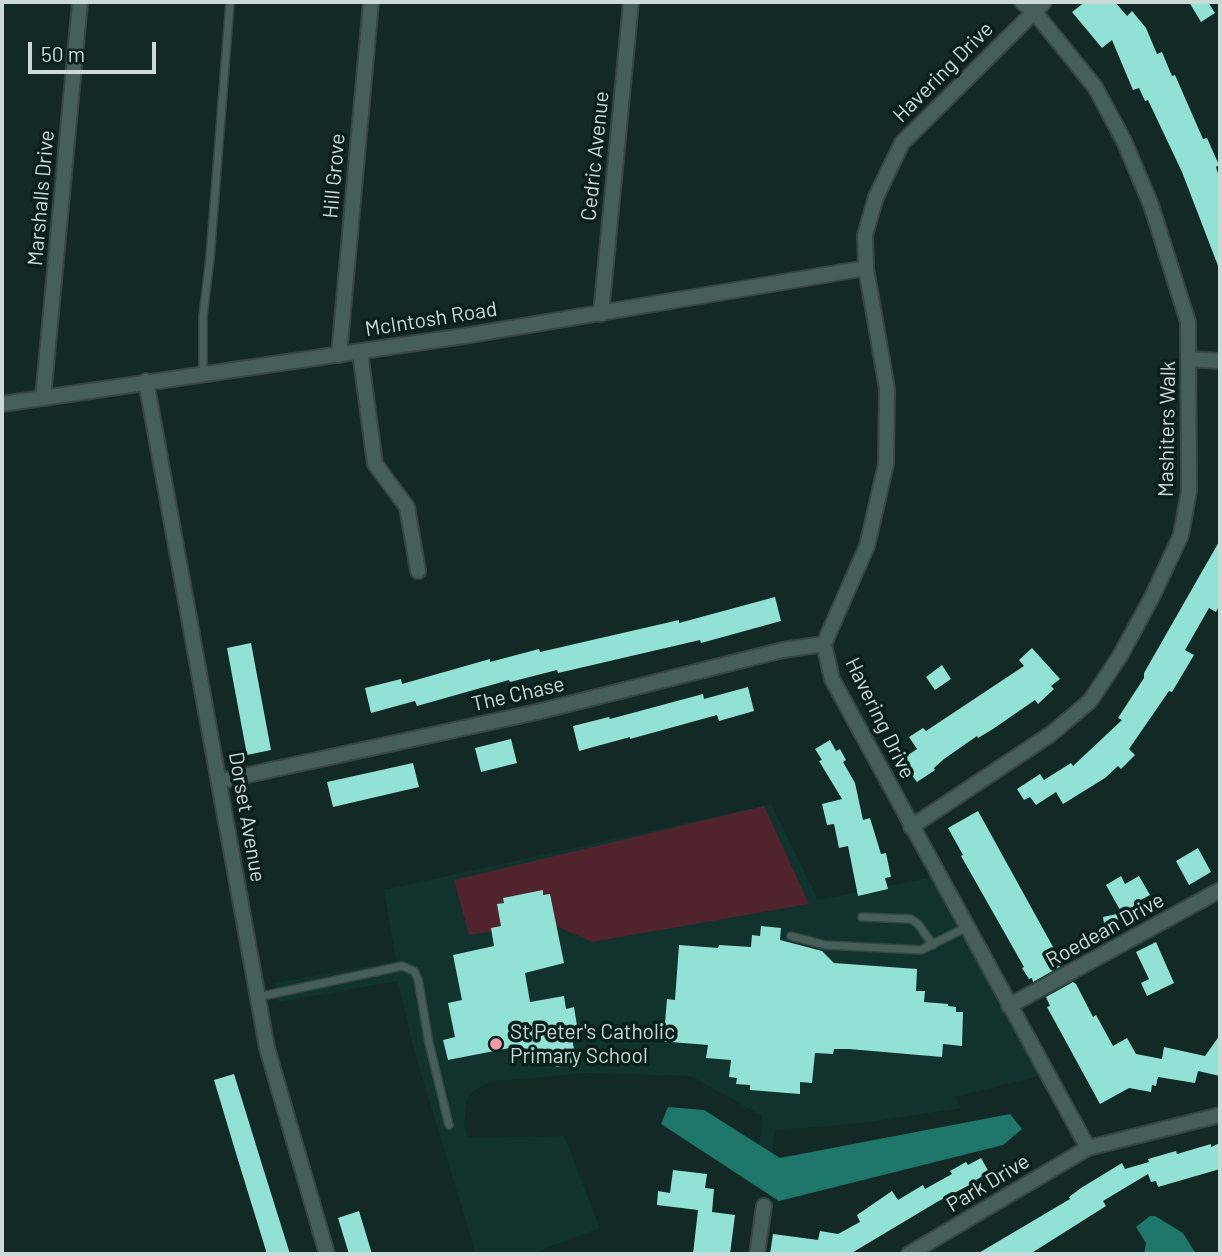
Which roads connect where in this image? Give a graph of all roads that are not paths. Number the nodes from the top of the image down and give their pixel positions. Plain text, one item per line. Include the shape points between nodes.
1 (80, 2) edge
2 (230, 2) edge
3 (371, 2) edge
4 (631, 2) edge
5 (1033, 5) edge
6 (866, 268) junction
7 (601, 314) junction
8 (360, 352) junction
9 (339, 355) junction
10 (1189, 359) junction
11 (1220, 361) edge
12 (203, 373) junction
13 (146, 381) junction
14 (43, 398) junction
15 (2, 404) edge
16 (418, 571) dead end
17 (824, 644) junction
18 (220, 781) junction
19 (911, 827) junction
20 (1220, 890) edge
21 (862, 917) dead end
22 (967, 927) junction
23 (791, 936) dead end
24 (933, 945) junction
25 (258, 997) junction
26 (1009, 1006) junction
27 (1220, 1115) edge
28 (449, 1125) dead end
29 (1088, 1148) junction
30 (764, 1206) dead end
31 (327, 1254) edge
32 (757, 1254) edge
33 (909, 1254) edge

1 - 14 street, Marshalls Drive
2 - 12 lane via 203,316
3 - 9 street, Hill Grove
4 - 7 street, Cedric Avenue
5 - 6 street, Havering Drive via 902,143 876,197 865,235
5 - 10 street, Mashiters Walk via 1096,87 1124,141 1182,300
6 - 7 street, McIntosh Road
6 - 17 street, Havering Drive via 887,389 886,464 867,547
7 - 8 street, McIntosh Road
8 - 9 street, McIntosh Road
8 - 16 street via 375,464 407,507
9 - 12 street, McIntosh Road
10 - 11 street
10 - 19 street, Mashiters Walk via 1189,491 1181,536 1120,656 1090,701 1051,734
12 - 13 street, McIntosh Road
13 - 14 street, McIntosh Road
13 - 18 street, Dorset Avenue
14 - 15 street, McIntosh Road
17 - 18 street, The Chase
17 - 19 street, Havering Drive via 832,679
18 - 25 street, Dorset Avenue
19 - 22 street, Havering Drive
20 - 26 street, Roedean Drive
21 - 24 lane via 911,919
22 - 24 lane
22 - 26 street, Havering Drive
23 - 24 lane via 825,945 921,950
25 - 28 lane via 402,966 414,971
25 - 31 street, Dorset Avenue via 267,1048
26 - 29 street, Havering Drive
27 - 29 street, Park Drive
29 - 33 street, Park Drive
30 - 32 street

